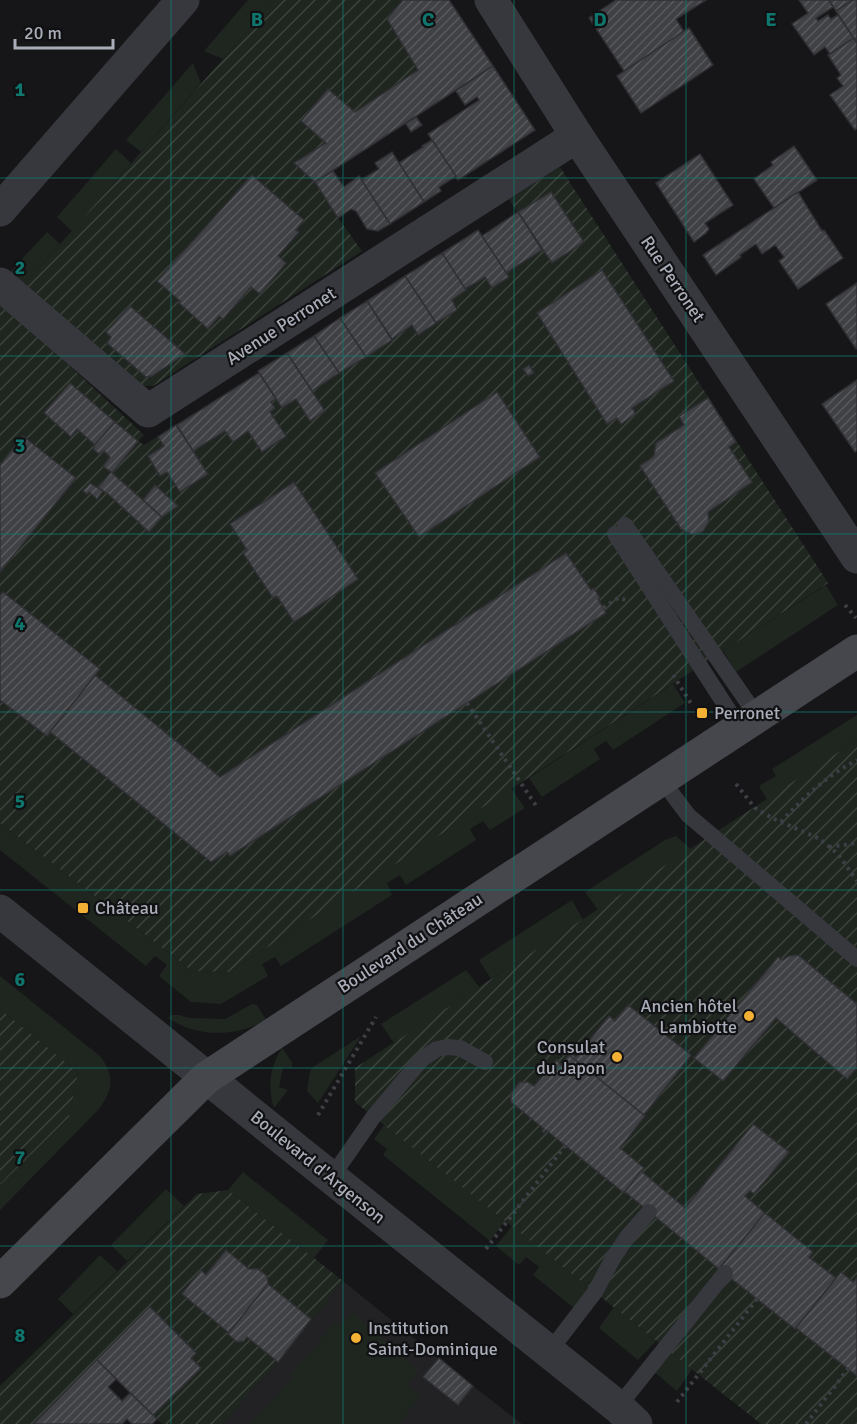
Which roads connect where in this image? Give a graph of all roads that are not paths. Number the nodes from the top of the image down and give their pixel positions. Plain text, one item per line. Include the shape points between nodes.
1 (183, 0) edge
2 (492, 0) edge
3 (578, 136) junction
4 (0, 210) edge
5 (0, 284) edge
6 (620, 530) dead end
7 (857, 557) edge
8 (857, 651) edge
9 (748, 722) junction
10 (661, 779) junction
11 (0, 911) edge
12 (857, 959) edge
13 (485, 1062) dead end
14 (206, 1078) junction
15 (331, 1178) junction
16 (649, 1212) dead end
17 (725, 1274) dead end
18 (0, 1282) edge
19 (549, 1352) junction
20 (627, 1415) edge

1 - 4 street
2 - 3 street, Rue Perronet
3 - 5 street, Avenue Perronet via 148,411
3 - 7 street, Rue Perronet
6 - 9 lane
8 - 9 street, Boulevard du Château
9 - 10 street, Boulevard du Château
10 - 12 lane via 688,815
10 - 14 street, Boulevard du Château
11 - 14 street, Boulevard d'Argenson
13 - 15 lane via 460,1048 447,1047 422,1059 374,1116
14 - 15 street, Boulevard d'Argenson
14 - 18 street, Boulevard du Château
15 - 19 street, Boulevard d'Argenson
16 - 19 lane via 627,1237 595,1292
17 - 20 lane
19 - 20 street, Boulevard d'Argenson

